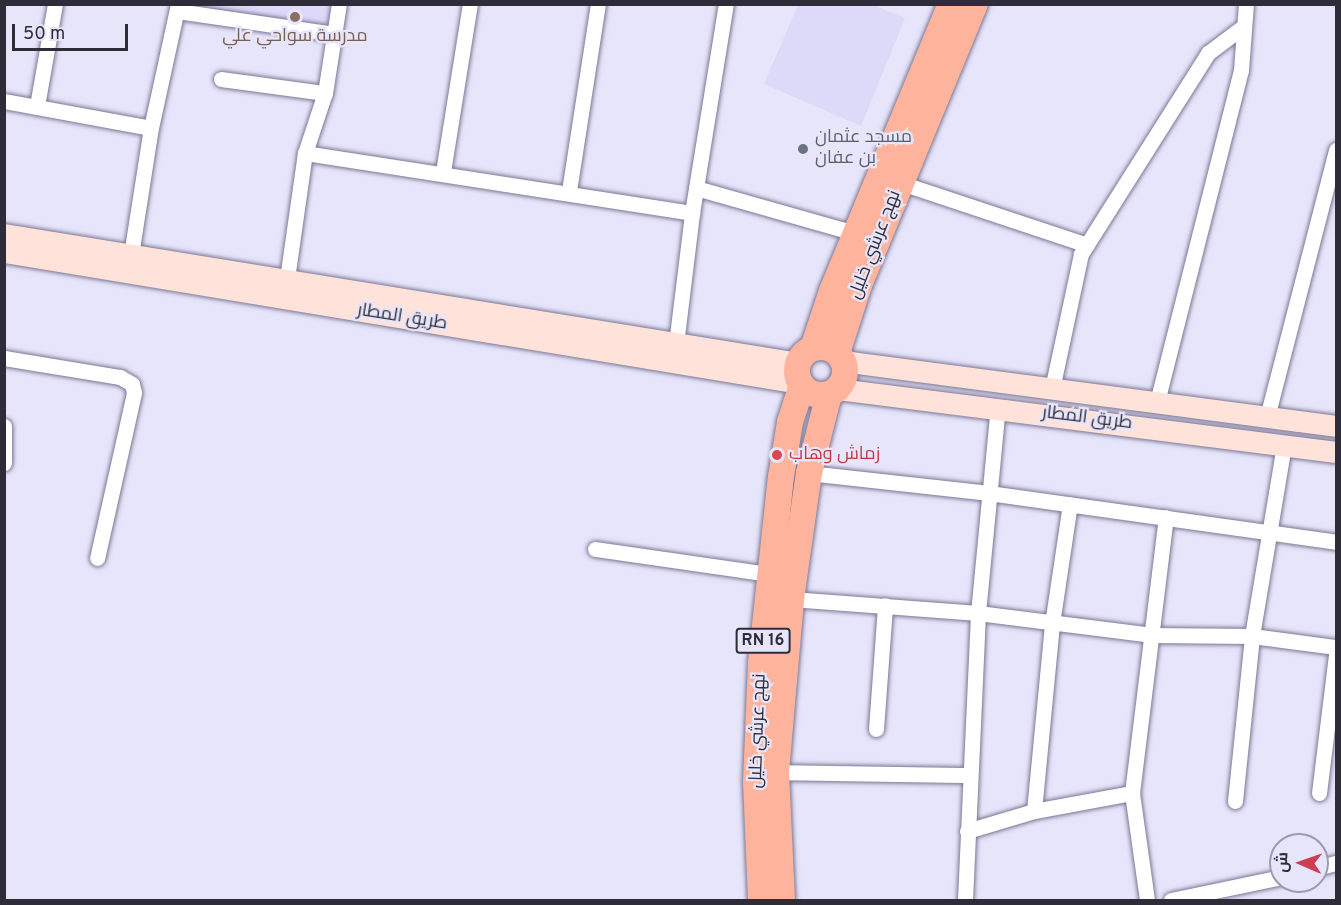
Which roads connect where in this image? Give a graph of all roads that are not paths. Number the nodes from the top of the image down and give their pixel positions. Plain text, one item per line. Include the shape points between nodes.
1 (55, 4) edge
2 (339, 4) edge
3 (470, 4) edge
4 (598, 4) edge
5 (726, 4) edge
6 (951, 4) edge
7 (975, 4) edge
8 (1246, 4) edge
9 (177, 8) edge
10 (1244, 27) junction
11 (334, 34) junction
12 (221, 79) dead end
13 (325, 93) junction
14 (4, 101) edge
15 (37, 106) junction
16 (151, 128) junction
17 (1336, 150) edge
18 (305, 153) junction
19 (443, 172) junction
20 (901, 183) junction
21 (696, 188) junction
22 (568, 191) junction
23 (692, 213) junction
24 (855, 233) junction
25 (4, 234) edge
26 (1087, 245) junction
27 (4, 252) edge
28 (130, 264) junction
29 (287, 279) junction
30 (674, 354) junction
31 (4, 358) edge
32 (815, 365) junction
33 (1052, 388) junction
34 (833, 391) junction
35 (1157, 402) junction
36 (998, 407) junction
37 (1267, 417) junction
38 (4, 426) edge
39 (1336, 426) edge
40 (1284, 445) junction
41 (1336, 452) edge
42 (4, 463) edge
43 (809, 473) junction
44 (989, 493) junction
45 (1070, 504) junction
46 (1166, 517) junction
47 (1270, 531) junction
48 (1336, 542) edge
49 (595, 549) dead end
50 (97, 558) dead end
51 (770, 574) junction
52 (791, 599) junction
53 (885, 605) junction
54 (978, 613) junction
55 (1052, 624) junction
56 (1151, 635) junction
57 (1252, 636) junction
58 (1336, 647) edge
59 (1336, 654) edge
60 (876, 729) dead end
61 (776, 772) junction
62 (970, 775) junction
63 (1132, 793) junction
64 (1319, 793) dead end
65 (1235, 801) dead end
66 (1034, 811) junction
67 (967, 831) junction
68 (1269, 881) edge
69 (1223, 896) edge
70 (761, 900) edge
71 (782, 900) edge
72 (965, 900) edge
73 (1147, 900) edge
74 (1171, 900) edge

1 - 15 street
2 - 11 street
3 - 19 street
4 - 22 street
5 - 21 street
6 - 24 highway, نهج عرشي خليل / RN 16
7 - 20 highway, نهج عرشي خليل / RN 16
8 - 10 street
9 - 11 street
9 - 16 street
10 - 26 street via 1208,53
10 - 35 street via 1240,70
11 - 13 street
12 - 13 street
13 - 18 street
14 - 15 street
15 - 16 street
16 - 28 street
17 - 37 street
18 - 19 street
18 - 29 street
19 - 22 street
20 - 26 street
20 - 32 highway, نهج عرشي خليل / RN 16
21 - 23 street
21 - 24 street
22 - 23 street
23 - 30 street
24 - 32 highway, نهج عرشي خليل / RN 16
25 - 28 main road, طريق المطار
26 - 33 street via 1081,254
27 - 28 main road, طريق المطار
28 - 29 main road, طريق المطار
28 - 30 main road, طريق المطار
29 - 30 main road, طريق المطار
30 - 32 main road, طريق المطار
31 - 50 street via 120,377 132,384 134,393
32 - 33 main road, طريق المطار via 850,362
32 - 34 highway via 814,394
32 - 34 highway, نهج عرشي خليل via 844,376
32 - 51 highway, نهج عرشي خليل / RN 16 via 790,422
33 - 35 main road, طريق المطار
34 - 36 main road, طريق المطار
34 - 43 highway, نهج عرشي خليل / RN 16
35 - 37 main road, طريق المطار
36 - 40 main road, طريق المطار
36 - 44 street
37 - 39 main road, طريق المطار
38 - 42 street
40 - 41 main road, طريق المطار
40 - 47 street
43 - 44 street
43 - 52 highway, نهج عرشي خليل / RN 16
44 - 45 street
44 - 54 street
45 - 46 street
45 - 55 street
46 - 47 street
46 - 56 street
47 - 48 street
47 - 57 street
49 - 51 street
51 - 70 highway, نهج عرشي خليل / RN 16 via 756,782
52 - 53 street
52 - 61 highway, نهج عرشي خليل / RN 16
53 - 54 street
53 - 60 street
54 - 55 street
54 - 62 street
55 - 56 street
55 - 66 street
56 - 57 street
56 - 63 street
57 - 58 street
57 - 65 street
59 - 64 street
61 - 62 street
61 - 71 highway, نهج عرشي خليل / RN 16
62 - 67 street
63 - 66 street
63 - 73 street
66 - 67 street
67 - 72 street
68 - 69 street
69 - 74 street

